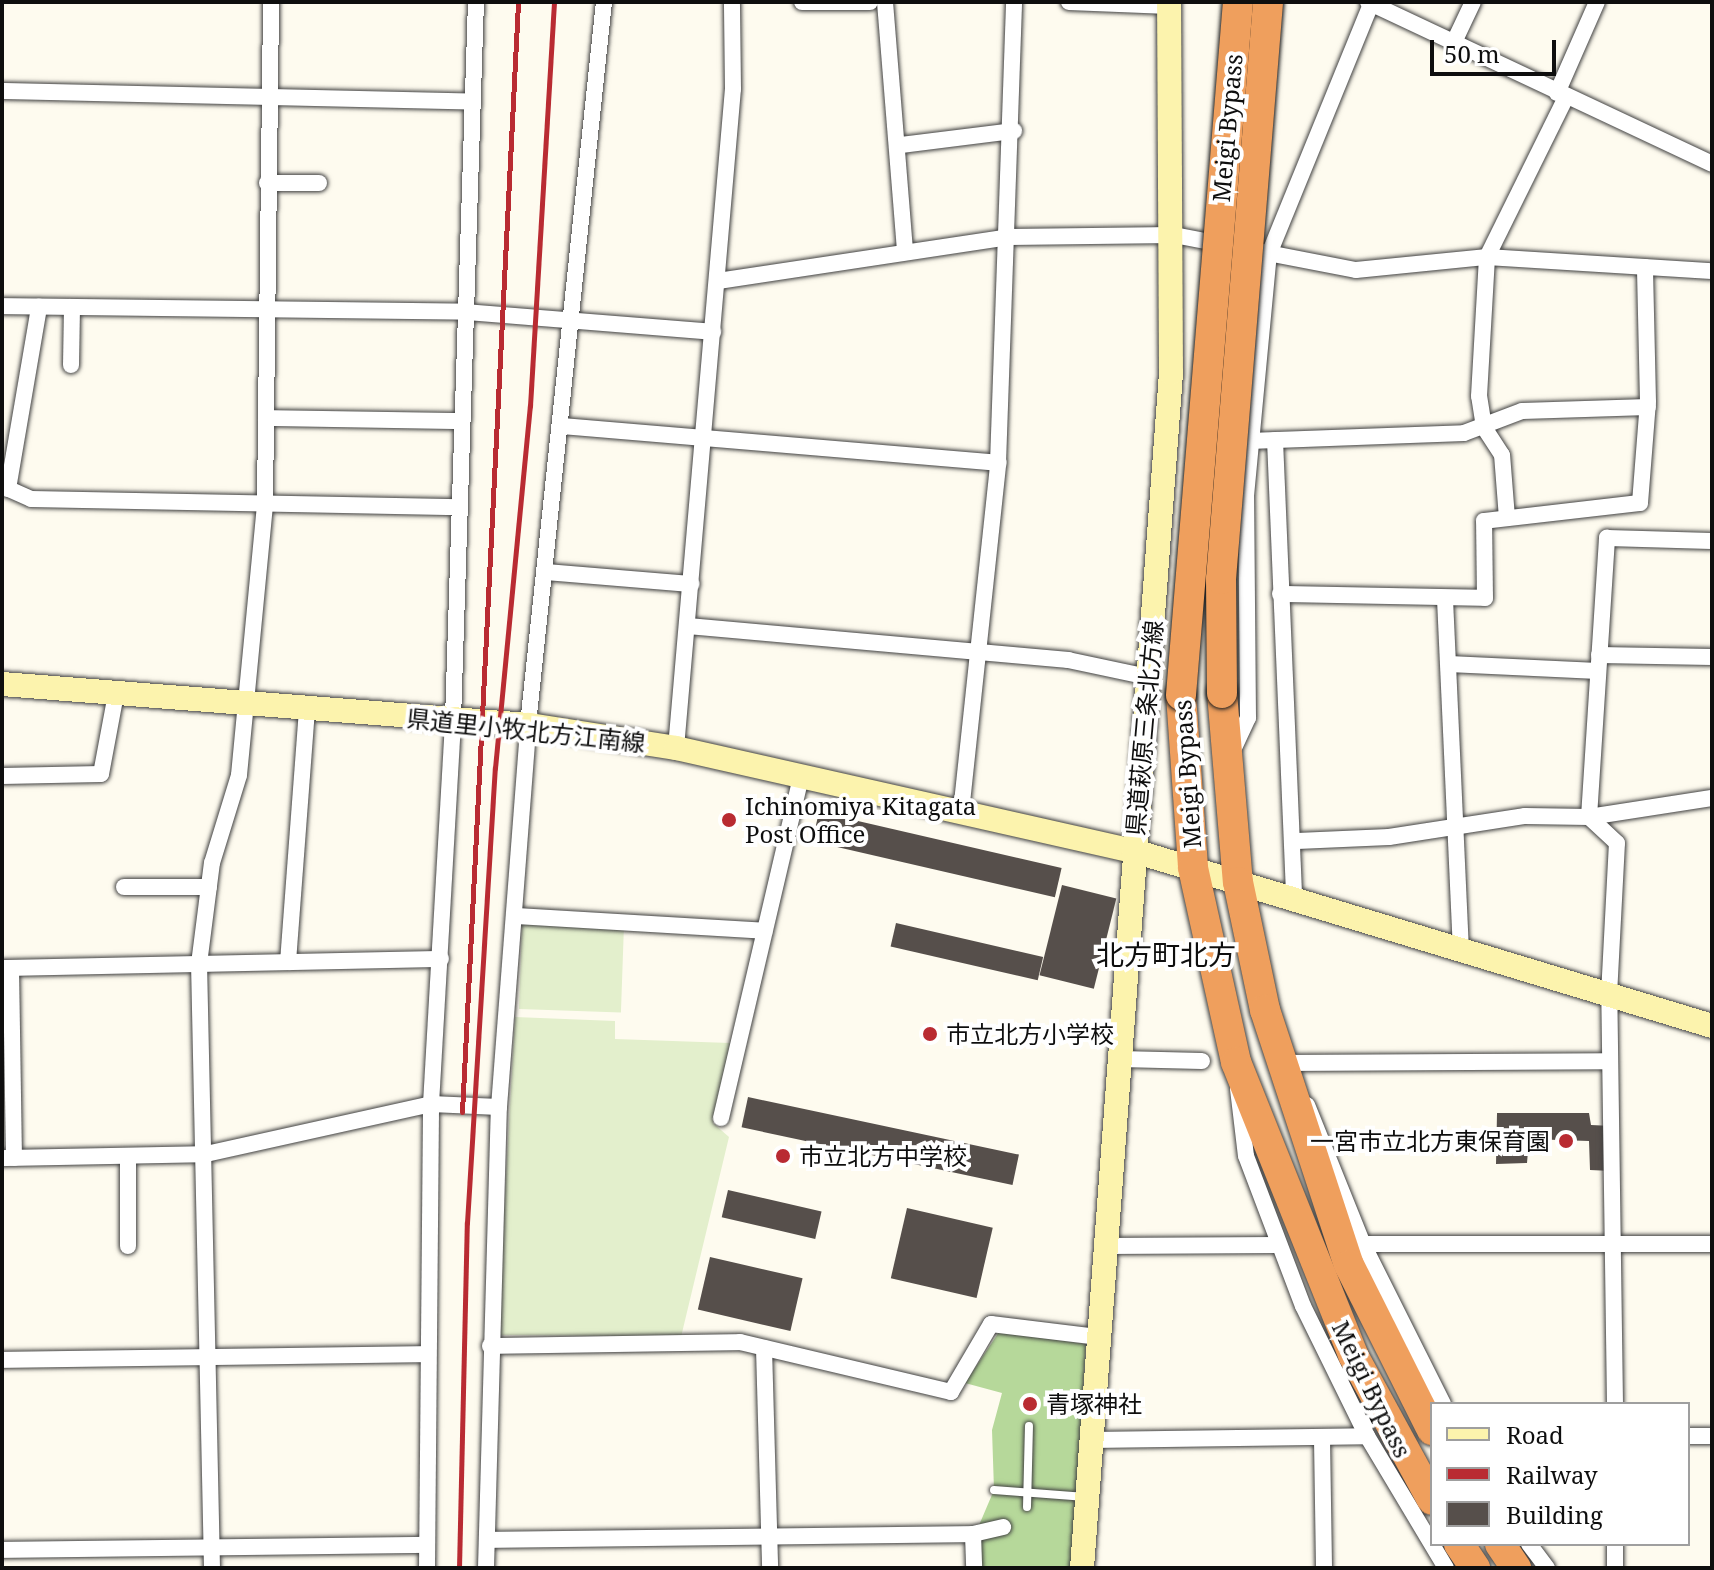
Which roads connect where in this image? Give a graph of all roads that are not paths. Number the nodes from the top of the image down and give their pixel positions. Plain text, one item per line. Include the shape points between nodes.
1 (271, 2) edge
2 (476, 2) edge
3 (604, 2) edge
4 (732, 2) edge
5 (802, 2) edge
6 (870, 2) edge
7 (885, 2) edge
8 (1014, 2) edge
9 (1069, 2) edge
10 (1238, 2) edge
11 (1268, 2) edge
12 (1370, 2) edge
13 (1473, 2) edge
14 (1597, 2) edge
15 (1169, 4) edge
16 (1455, 40) junction
17 (2, 91) edge
18 (270, 94) junction
19 (1561, 95) junction
20 (473, 102) junction
21 (1014, 131) junction
22 (901, 145) junction
23 (1712, 164) edge
24 (267, 183) junction
25 (319, 183) dead end
26 (1174, 235) junction
27 (1009, 237) junction
28 (905, 252) junction
29 (1269, 254) junction
30 (1487, 257) junction
31 (1645, 267) junction
32 (1712, 271) edge
33 (718, 281) junction
34 (2, 306) edge
35 (39, 307) junction
36 (72, 307) junction
37 (265, 310) junction
38 (466, 312) junction
39 (574, 320) junction
40 (713, 332) junction
41 (71, 365) dead end
42 (1648, 407) junction
43 (266, 418) junction
44 (461, 421) junction
45 (561, 426) junction
46 (1484, 427) junction
47 (705, 437) junction
48 (1275, 440) junction
49 (1249, 441) junction
50 (998, 463) junction
51 (5, 487) edge
52 (265, 503) junction
53 (1609, 506) junction
54 (460, 507) junction
55 (1507, 518) junction
56 (1607, 538) junction
57 (1712, 541) edge
58 (545, 572) junction
59 (692, 584) junction
60 (1280, 594) junction
61 (1445, 599) junction
62 (688, 626) junction
63 (978, 650) junction
64 (1712, 657) edge
65 (1599, 663) junction
66 (1449, 664) junction
67 (1148, 677) junction
68 (2, 684) edge
69 (116, 694) junction
70 (246, 704) junction
71 (307, 709) junction
72 (453, 720) junction
73 (529, 725) junction
74 (676, 748) junction
75 (1227, 764) junction
76 (2, 776) edge
77 (801, 776) junction
78 (1712, 798) edge
79 (961, 812) junction
80 (1589, 817) junction
81 (1456, 825) junction
82 (1297, 841) junction
83 (1134, 851) junction
84 (1193, 868) junction
85 (1238, 882) junction
86 (124, 887) dead end
87 (209, 887) junction
88 (1294, 900) junction
89 (516, 916) junction
90 (765, 931) junction
91 (1461, 949) junction
92 (441, 959) junction
93 (288, 962) junction
94 (199, 964) junction
95 (6, 968) edge
96 (1609, 995) junction
97 (1712, 1026) edge
98 (1120, 1059) junction
99 (1202, 1061) dead end
100 (1609, 1061) junction
101 (1236, 1062) junction
102 (1281, 1063) junction
103 (431, 1104) junction
104 (499, 1107) junction
105 (721, 1118) dead end
106 (206, 1154) junction
107 (128, 1156) junction
108 (8, 1158) edge
109 (1363, 1244) junction
110 (1712, 1244) edge
111 (1278, 1245) junction
112 (1613, 1245) junction
113 (128, 1246) dead end
114 (1105, 1246) junction
115 (1099, 1337) junction
116 (490, 1346) junction
117 (764, 1348) junction
118 (427, 1354) junction
119 (207, 1357) junction
120 (2, 1360) edge
121 (1442, 1402) edge
122 (1615, 1402) edge
123 (1029, 1426) dead end
124 (1430, 1426) edge
125 (1367, 1436) junction
126 (1690, 1436) edge
127 (1712, 1436) edge
128 (1322, 1439) junction
129 (1091, 1440) junction
130 (994, 1490) dead end
131 (1027, 1492) junction
132 (1430, 1496) edge
133 (1087, 1497) junction
134 (1027, 1507) dead end
135 (1003, 1527) dead end
136 (973, 1534) junction
137 (769, 1536) junction
138 (487, 1540) junction
139 (1430, 1541) edge
140 (212, 1545) junction
141 (426, 1545) junction
142 (1433, 1546) edge
143 (1460, 1546) edge
144 (1501, 1546) edge
145 (1530, 1546) edge
146 (1615, 1546) edge
147 (2, 1550) edge
148 (212, 1568) edge
149 (427, 1568) edge
150 (486, 1568) edge
151 (770, 1568) edge
152 (974, 1568) edge
153 (1082, 1568) edge
154 (1324, 1568) edge
155 (1446, 1568) edge
156 (1475, 1568) edge
157 (1516, 1568) edge
158 (1547, 1568) edge
159 (1615, 1568) edge

1 - 18 street
2 - 20 street
3 - 39 street
4 - 33 street
5 - 6 street
7 - 22 street
8 - 21 street
9 - 15 street
10 - 84 highway, Meigi Bypass, bridge via 1181,695
11 - 75 highway, Meigi Bypass, bridge via 1221,579
12 - 16 street
12 - 29 street
13 - 16 street
14 - 19 street
15 - 26 main road, 県道萩原三条北方線
16 - 19 street
17 - 18 street
18 - 20 street
18 - 24 street
19 - 23 street
19 - 30 street
20 - 38 street
21 - 22 street
21 - 27 street
22 - 28 street
24 - 25 street
24 - 37 street
26 - 27 street
26 - 29 street
26 - 67 main road, 県道萩原三条北方線
27 - 28 street
27 - 50 street
28 - 33 street
29 - 30 street via 1356,270
29 - 49 street
30 - 31 street
30 - 46 street via 1479,396
31 - 32 street
31 - 42 street
33 - 40 street
34 - 35 street
35 - 36 street
35 - 51 street
36 - 37 street
36 - 41 street
37 - 38 street
37 - 43 street
38 - 39 street
38 - 44 street
39 - 40 street
39 - 45 street
40 - 47 street
42 - 46 street via 1522,411
42 - 53 street via 1640,503
43 - 44 street
43 - 52 street
44 - 54 street
45 - 47 street
45 - 58 street
46 - 48 street
46 - 55 street via 1502,455
47 - 50 street
47 - 59 street
48 - 49 street
48 - 60 street
49 - 75 street via 1248,718
50 - 63 street
51 - 52 street via 31,499
52 - 54 street
52 - 70 street
53 - 55 street
53 - 56 street
54 - 72 street
55 - 61 street via 1484,521 1485,598
56 - 57 street
56 - 65 street
58 - 59 street
58 - 73 street
59 - 62 street
60 - 61 street
60 - 82 street
61 - 66 street
62 - 63 street
62 - 74 street
63 - 67 street
63 - 79 street
64 - 65 street
65 - 66 street
65 - 80 street
66 - 81 street
67 - 83 main road, 県道萩原三条北方線
68 - 69 main road, 県道里小牧北方江南線
69 - 70 main road, 県道里小牧北方江南線
69 - 76 street via 101,774
70 - 71 main road, 県道里小牧北方江南線
70 - 87 street via 234,800
71 - 72 main road, 県道里小牧北方江南線
71 - 93 street
72 - 73 main road, 県道里小牧北方江南線
72 - 92 street
73 - 74 main road, 県道里小牧北方江南線
73 - 89 street
74 - 77 main road, 県道里小牧北方江南線
75 - 85 highway, Meigi Bypass
77 - 79 main road, 県道里小牧北方江南線
77 - 90 street
78 - 80 street
79 - 83 main road, 県道里小牧北方江南線
80 - 81 street
80 - 96 street via 1617,843
81 - 82 street
81 - 91 street
82 - 88 street
83 - 84 main road, 県道萩原三条北方線
83 - 98 main road
84 - 85 main road, 県道萩原三条北方線
84 - 101 highway, Meigi Bypass
85 - 88 main road, 県道萩原三条北方線
85 - 102 highway, Meigi Bypass
86 - 87 street
87 - 94 street
88 - 91 main road, 県道萩原三条北方線
89 - 90 street
89 - 104 street
90 - 105 street
91 - 96 main road, 県道萩原三条北方線
92 - 93 street
92 - 103 street
93 - 94 street
94 - 95 street
94 - 106 street
95 - 108 street
96 - 97 main road, 県道萩原三条北方線
96 - 100 street
98 - 99 street
98 - 114 main road
100 - 102 street
100 - 112 street
101 - 111 street via 1246,1156
101 - 132 highway, Meigi Bypass via 1353,1355
102 - 109 street via 1323,1131
102 - 124 highway, Meigi Bypass via 1349,1265
103 - 104 street
103 - 106 street
103 - 118 street
104 - 116 street
106 - 107 street
106 - 119 street
107 - 108 street
107 - 113 street
109 - 112 street
109 - 121 street
110 - 112 street
111 - 114 street
111 - 125 street
112 - 122 street
114 - 115 main road
115 - 117 street via 991,1324 951,1392
115 - 129 main road
116 - 117 street via 740,1342
116 - 138 street
117 - 137 street
118 - 119 street
118 - 141 street
119 - 120 street
119 - 140 street
123 - 131 lane
125 - 128 street
125 - 139 street
126 - 127 street
128 - 129 street
128 - 154 street
129 - 133 main road
130 - 131 lane
131 - 133 lane
131 - 134 lane
133 - 153 main road
135 - 136 street
136 - 137 street
136 - 152 street
137 - 138 street
137 - 151 street
138 - 150 street
140 - 141 street
140 - 147 street
140 - 148 street
141 - 149 street
142 - 155 street
143 - 156 highway
144 - 157 highway
145 - 158 street
146 - 159 street

